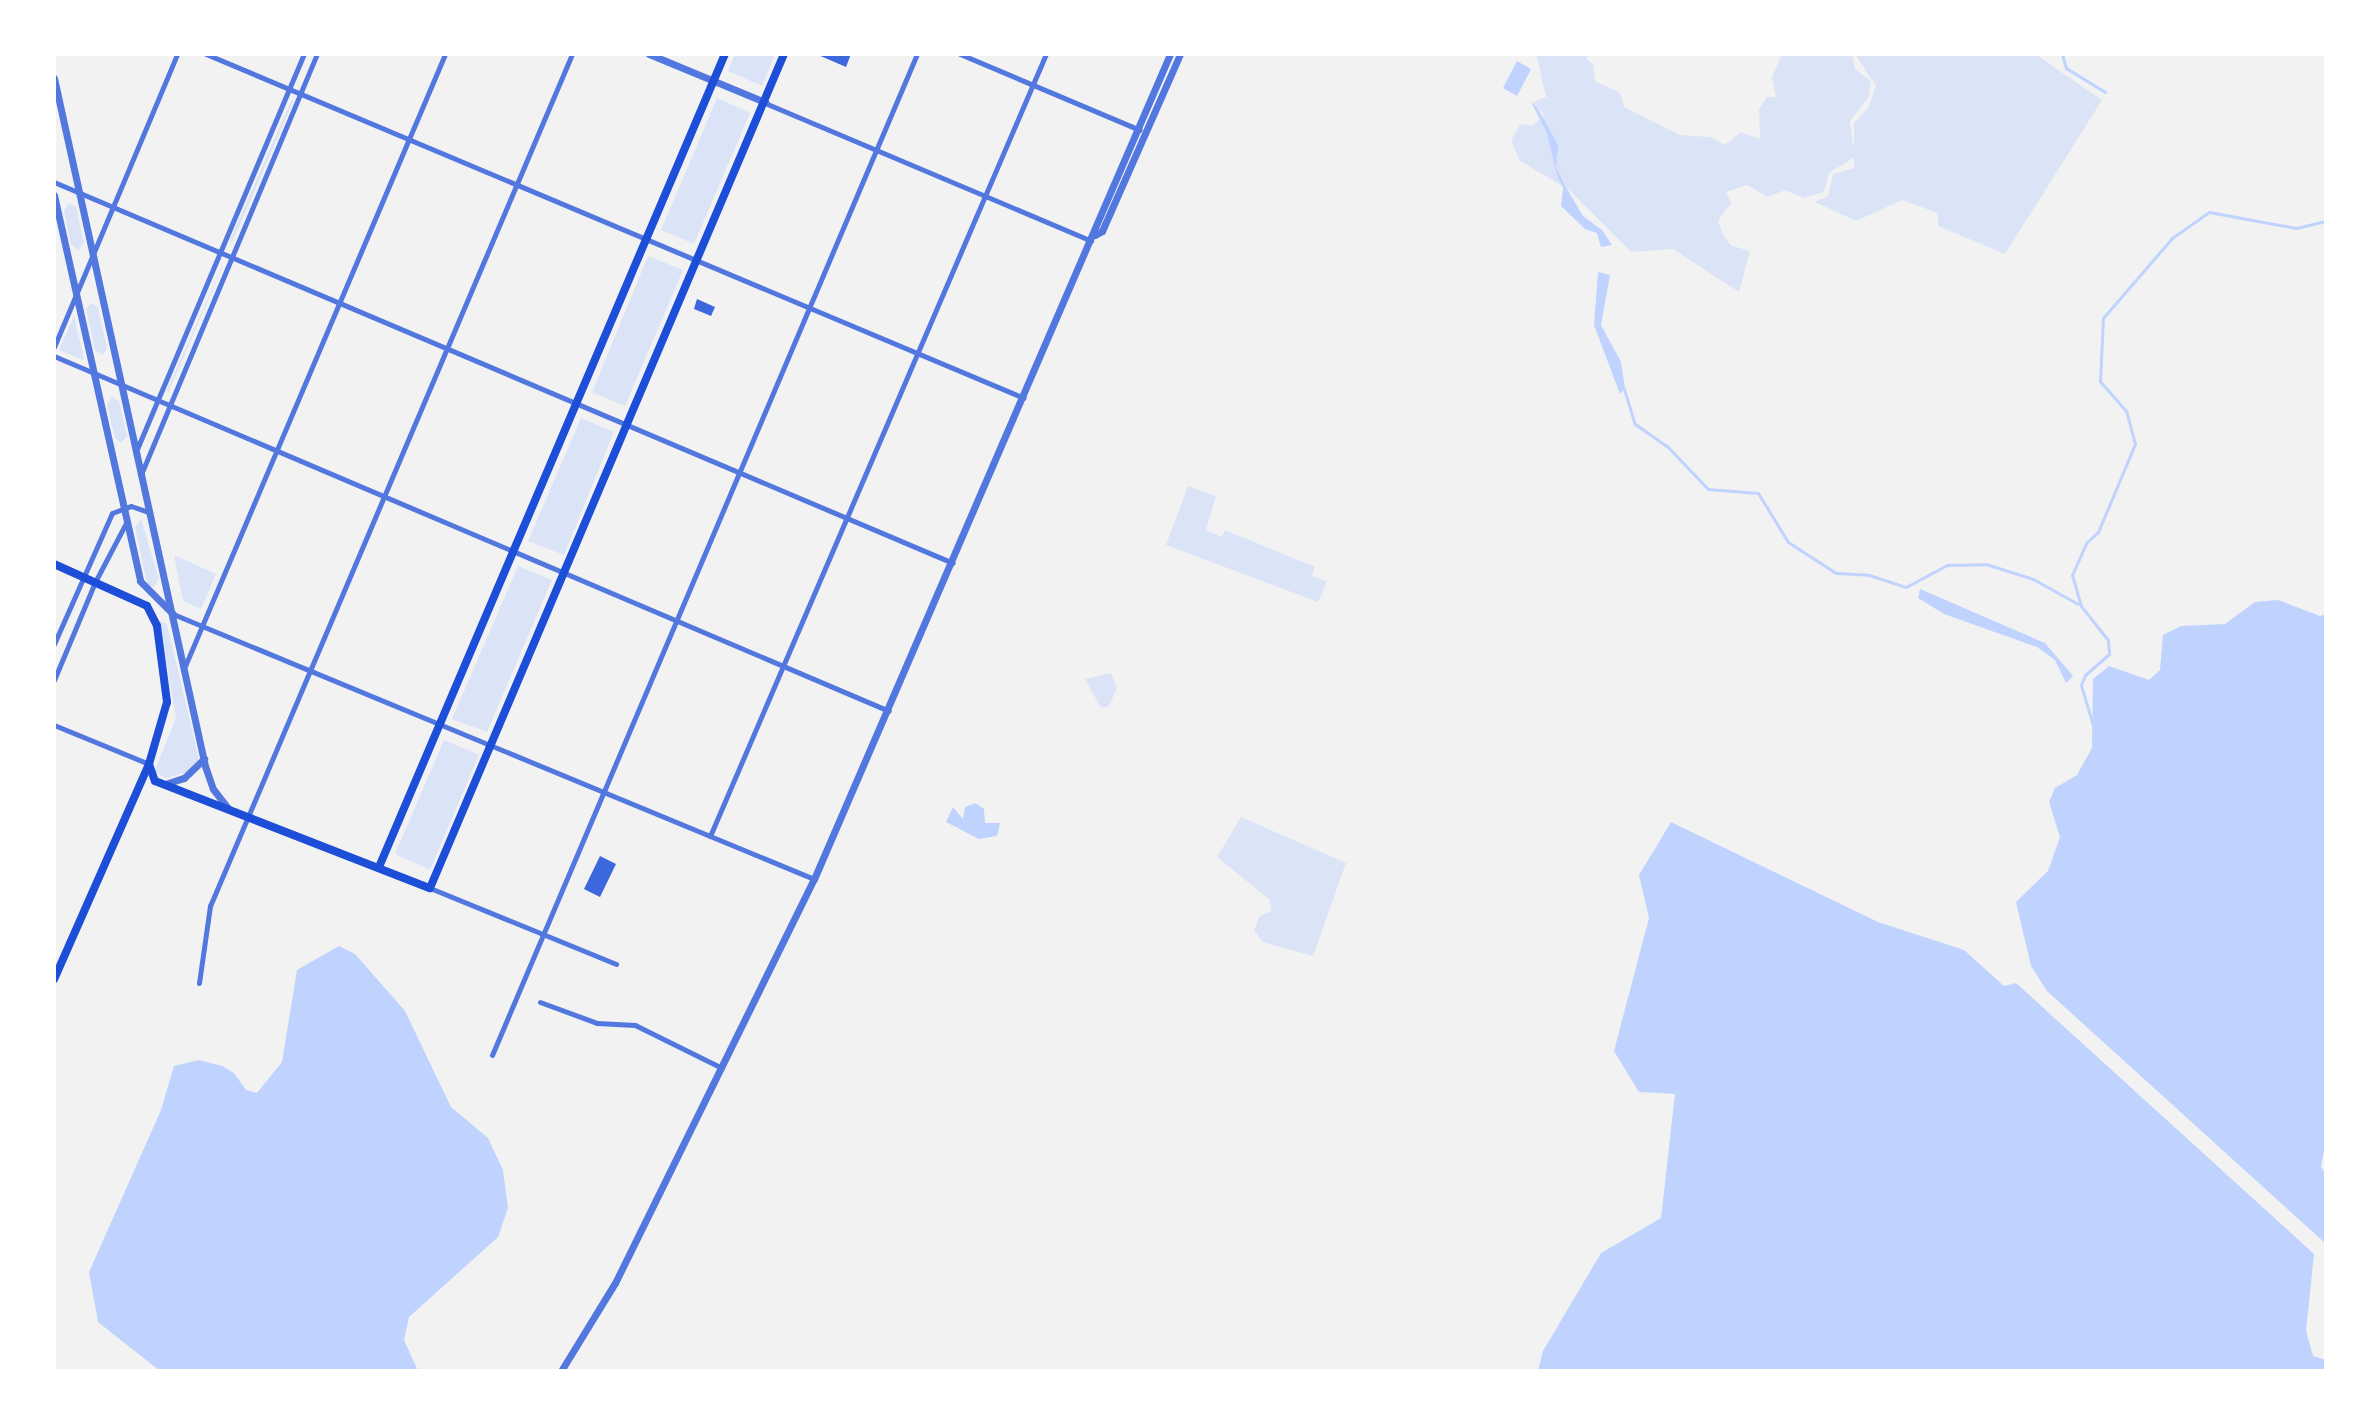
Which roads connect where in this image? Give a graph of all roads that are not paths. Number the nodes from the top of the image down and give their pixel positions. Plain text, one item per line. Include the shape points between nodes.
1 (177, 54) edge
2 (206, 54) edge
3 (304, 54) edge
4 (317, 54) edge
5 (445, 54) edge
6 (572, 54) edge
7 (649, 54) edge
8 (725, 54) edge
9 (784, 54) edge
10 (917, 54) edge
11 (960, 54) edge
12 (1046, 54) edge
13 (1170, 54) edge
14 (1180, 54) edge
15 (54, 78) edge
16 (713, 81) junction
17 (1033, 85) junction
18 (289, 89) junction
19 (301, 93) junction
20 (765, 102) junction
21 (1141, 130) junction
22 (408, 138) junction
23 (876, 150) junction
24 (54, 182) edge
25 (517, 184) junction
26 (80, 193) junction
27 (54, 195) edge
28 (985, 197) junction
29 (113, 207) junction
30 (1093, 238) junction
31 (648, 240) junction
32 (220, 252) junction
33 (93, 255) junction
34 (232, 257) junction
35 (698, 260) junction
36 (76, 295) junction
37 (339, 302) junction
38 (809, 307) junction
39 (54, 347) edge
40 (448, 348) junction
41 (918, 353) junction
42 (54, 356) edge
43 (95, 376) junction
44 (123, 386) junction
45 (1024, 398) junction
46 (157, 401) junction
47 (578, 403) junction
48 (169, 406) junction
49 (628, 424) junction
50 (137, 449) junction
51 (276, 451) junction
52 (740, 470) junction
53 (142, 472) junction
54 (385, 497) junction
55 (124, 508) junction
56 (151, 515) junction
57 (847, 516) junction
58 (128, 521) junction
59 (514, 552) junction
60 (954, 563) junction
61 (54, 564) edge
62 (564, 573) junction
63 (83, 576) junction
64 (95, 582) junction
65 (173, 614) junction
66 (676, 621) junction
67 (203, 626) junction
68 (54, 644) edge
69 (185, 666) junction
70 (783, 666) junction
71 (312, 671) junction
72 (54, 680) edge
73 (889, 712) junction
74 (440, 724) junction
75 (54, 725) edge
76 (491, 746) junction
77 (204, 759) junction
78 (149, 764) junction
79 (160, 782) junction
80 (604, 792) junction
81 (137, 793) junction
82 (228, 808) junction
83 (250, 816) junction
84 (710, 836) junction
85 (379, 867) junction
86 (814, 879) junction
87 (430, 888) junction
88 (542, 936) junction
89 (616, 964) dead end
90 (54, 979) edge
91 (199, 983) dead end
92 (540, 1002) dead end
93 (492, 1055) dead end
94 (722, 1068) junction
95 (561, 1371) edge

1 - 29 street
2 - 18 street
3 - 18 street
4 - 19 street
5 - 22 street
6 - 25 street
7 - 16 street
8 - 16 main road
9 - 20 main road
10 - 23 street
11 - 17 street
12 - 17 street
13 - 21 street
14 - 21 street
15 - 26 street
16 - 20 street
16 - 31 main road
17 - 21 street
17 - 28 street
18 - 19 street
18 - 32 street
19 - 22 street
19 - 34 street
20 - 23 street
20 - 35 main road
21 - 30 street
22 - 25 street
22 - 37 street
23 - 28 street
23 - 38 street
24 - 26 street
25 - 31 street
25 - 40 street
26 - 29 street
26 - 33 street
27 - 36 street
28 - 30 street
28 - 41 street
29 - 32 street
29 - 33 street
30 - 45 street
31 - 35 street
31 - 47 main road
32 - 34 street
32 - 46 street
33 - 36 street
33 - 44 street
34 - 37 street
34 - 48 street
35 - 38 street
35 - 49 main road
36 - 39 street
36 - 43 street
37 - 40 street
37 - 51 street
38 - 41 street
38 - 52 street
40 - 47 street
40 - 54 street
41 - 45 street
41 - 57 street
42 - 43 street
43 - 44 street
43 - 55 street
44 - 46 street
44 - 50 street
45 - 60 street
46 - 48 street
46 - 50 street
47 - 49 street
47 - 59 main road
48 - 51 street
48 - 53 street
49 - 52 street
49 - 62 main road
50 - 53 street
51 - 54 street
51 - 67 street
52 - 57 street
52 - 66 street
53 - 56 street
54 - 59 street
54 - 71 street
55 - 56 street via 143,507
55 - 58 street
55 - 63 street via 109,518
56 - 65 street
57 - 60 street
57 - 70 street
58 - 64 street
58 - 65 street via 140,581
59 - 62 street
59 - 74 main road
60 - 73 street
61 - 63 main road
62 - 66 street
62 - 76 main road
63 - 64 main road
63 - 68 street
64 - 72 street
64 - 78 main road via 140,599 157,626 166,713
65 - 67 street
65 - 69 street
66 - 70 street
66 - 80 street
67 - 69 street
67 - 71 street
69 - 77 street
70 - 73 street
70 - 84 street
71 - 74 street
71 - 83 street
73 - 86 street
74 - 76 street
74 - 85 main road
75 - 78 street
76 - 80 street
76 - 87 main road
77 - 79 street via 184,778
77 - 82 street via 213,789
78 - 79 main road
78 - 81 main road
79 - 81 main road
79 - 82 main road
80 - 84 street
80 - 88 street
81 - 90 main road
82 - 83 main road
83 - 85 main road
83 - 91 street via 210,906
84 - 86 street
85 - 87 main road
86 - 94 street
87 - 88 street
88 - 89 street
88 - 93 street
92 - 94 street via 597,1023 635,1025
94 - 95 street via 615,1283

